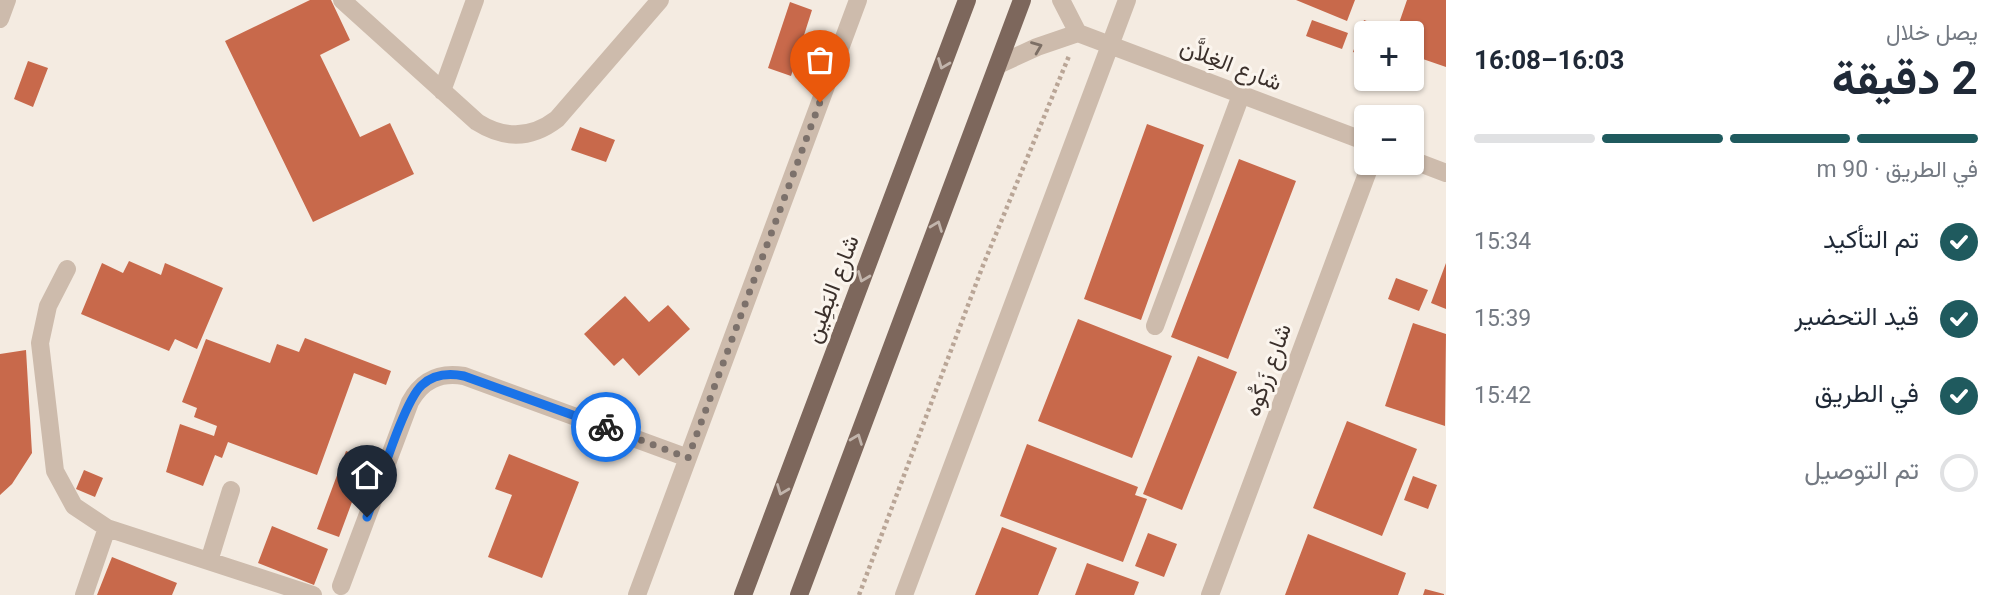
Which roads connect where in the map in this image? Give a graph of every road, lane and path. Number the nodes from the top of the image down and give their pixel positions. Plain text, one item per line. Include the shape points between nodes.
1 (7, 0) edge
2 (342, 0) edge
3 (475, 0) edge
4 (660, 0) edge
5 (858, 0) edge
6 (1022, 0) edge
7 (1061, 0) edge
8 (1127, 0) edge
9 (963, 3) edge
10 (0, 19) edge
11 (1078, 33) junction
12 (1110, 45) junction
13 (998, 65) junction
14 (442, 91) junction
15 (1241, 95) junction
16 (1354, 137) edge
17 (1424, 165) edge
18 (1446, 173) edge
19 (1367, 175) edge
20 (67, 269) dead end
21 (1155, 326) dead end
22 (688, 458) junction
23 (231, 490) dead end
24 (107, 528) junction
25 (209, 561) junction
26 (341, 586) dead end
27 (84, 595) edge
28 (313, 595) edge
29 (638, 595) edge
30 (743, 595) edge
31 (799, 595) edge
32 (859, 595) edge
33 (904, 595) edge
34 (1210, 595) edge

1 - 10 street
2 - 14 street
3 - 14 street
4 - 14 street via 557,119 539,131 518,136 489,130
5 - 22 street
6 - 13 main road
7 - 11 street
8 - 12 street
9 -> 30 main road, شارع البَطِين
11 - 12 street, شارع الغِلاَّن
13 -> 11 street
11 - 32 path via 982,268
12 - 15 street, شارع الغِلاَّن
12 - 33 street
31 -> 13 main road
15 - 16 street, شارع الغِلاَّن
15 - 21 street
17 - 18 street
19 - 34 street, شارع زَركُوه
20 - 24 street via 48,306 40,343 53,458 60,484 74,506
22 - 26 street via 464,376 442,375 423,384 410,402
22 - 29 street
23 - 25 street
24 - 25 street
24 - 27 street
25 - 28 street

